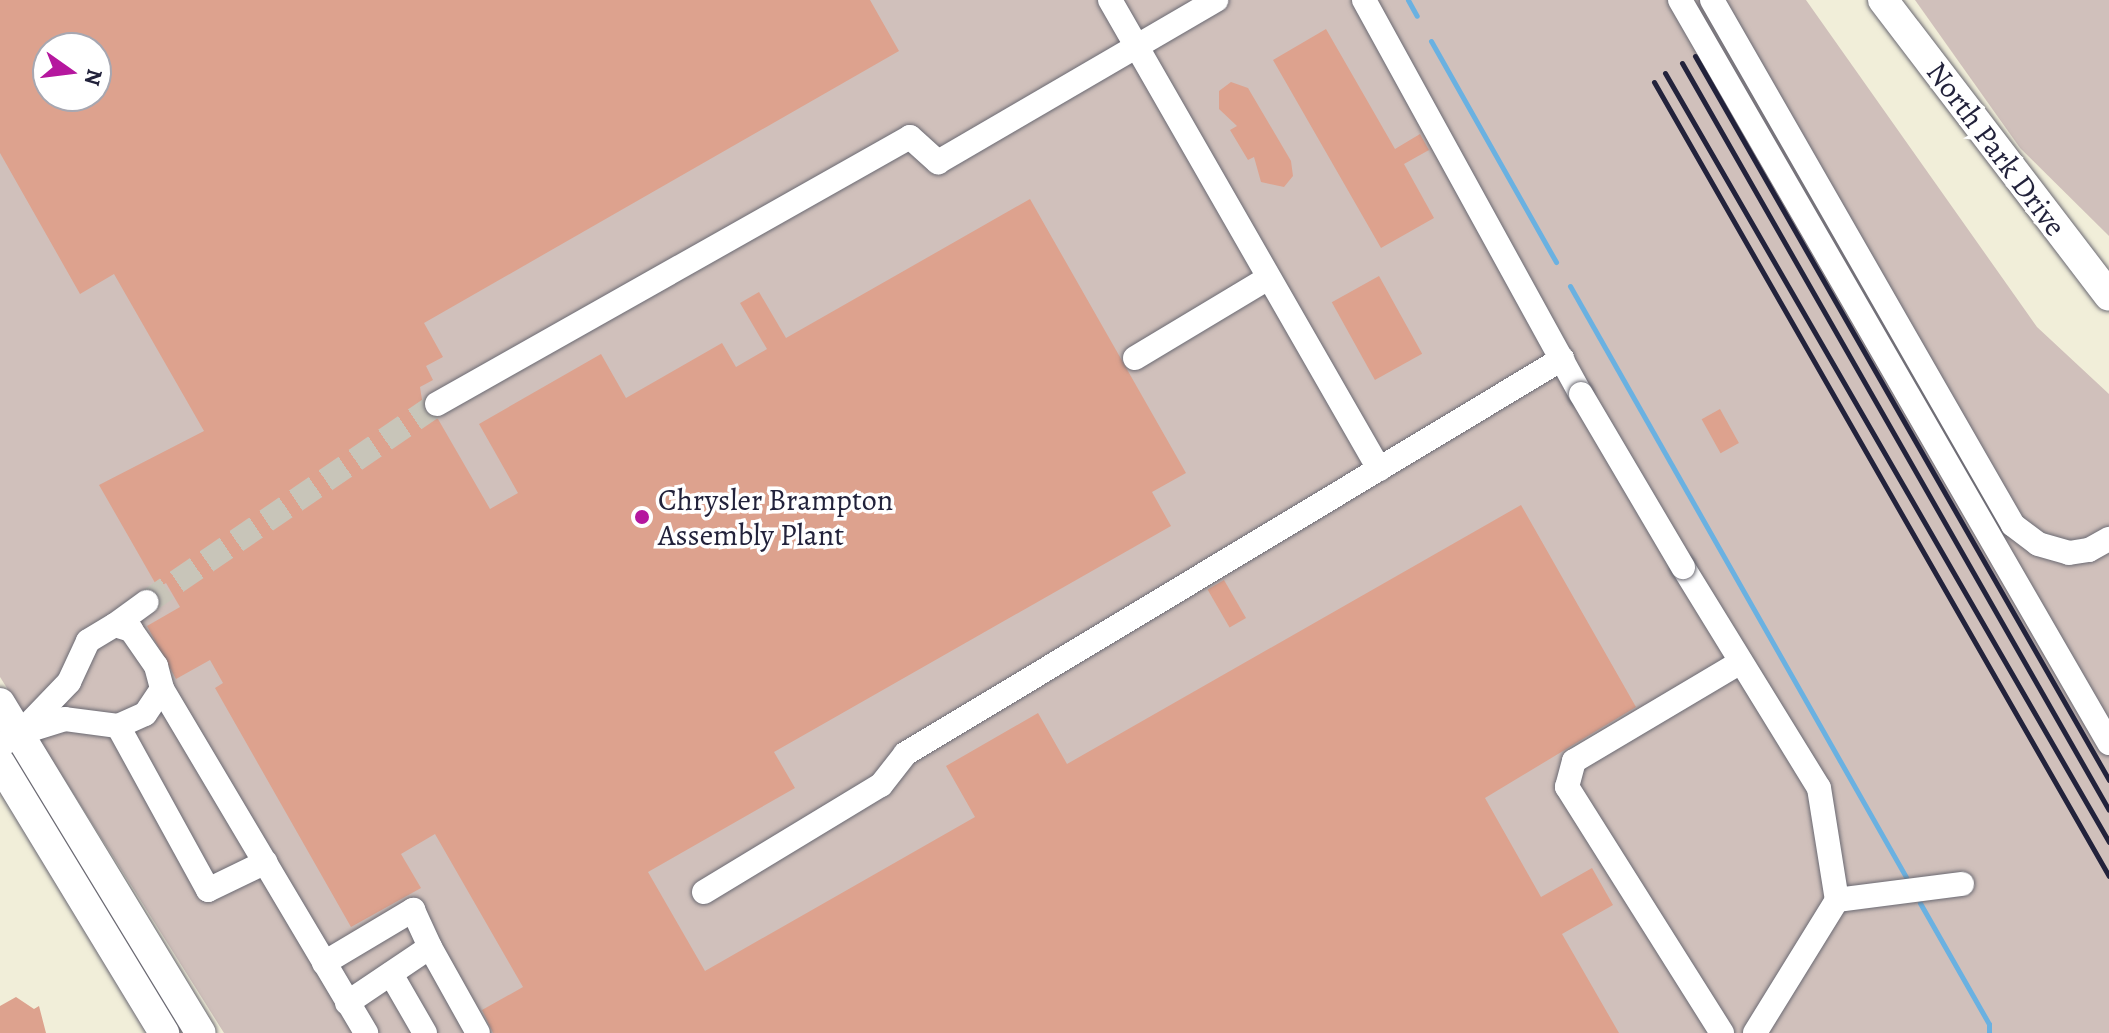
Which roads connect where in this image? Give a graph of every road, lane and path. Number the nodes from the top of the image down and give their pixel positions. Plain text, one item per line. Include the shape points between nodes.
1 (1110, 0) edge
2 (1216, 0) edge
3 (1364, 0) edge
4 (1680, 0) edge
5 (1712, 0) edge
6 (1883, 0) edge
7 (1135, 47) junction
8 (1268, 278) junction
9 (2109, 296) edge
10 (1135, 358) dead end
11 (1562, 359) junction
12 (437, 404) tunnel mouth
13 (1379, 469) junction
14 (2109, 539) edge
15 (147, 602) tunnel mouth
16 (115, 625) junction
17 (1741, 662) junction
18 (162, 689) junction
19 (0, 703) edge
20 (118, 726) junction
21 (10, 740) edge
22 (2109, 743) edge
23 (0, 763) edge
24 (266, 862) junction
25 (1962, 884) dead end
26 (704, 892) dead end
27 (1837, 900) junction
28 (430, 947) junction
29 (324, 963) junction
30 (391, 974) junction
31 (347, 1003) junction
32 (164, 1033) edge
33 (201, 1033) edge
34 (366, 1033) edge
35 (425, 1033) edge
36 (478, 1033) edge
37 (1722, 1033) edge
38 (1755, 1033) edge

1 - 7 lane
2 - 7 lane
3 - 11 lane
4 - 22 lane
5 - 14 lane via 2013,525 2038,544 2069,553
6 - 9 main road, North Park Drive
7 - 8 lane
7 - 12 lane via 938,162 910,137
8 - 10 lane
8 - 13 lane
11 - 13 lane
11 - 17 lane, bridge
13 - 26 lane via 905,754 881,785
15 - 16 lane
16 - 18 lane via 131,630 156,666
16 - 21 lane via 88,641 69,682
17 - 27 lane via 1819,788
17 - 37 lane via 1574,761 1567,787
18 - 20 lane via 145,714
18 - 24 lane
19 - 21 main road
20 - 21 lane via 65,719
20 - 24 lane via 208,890
21 - 33 main road
23 - 32 main road
24 - 29 lane
25 - 27 lane
27 - 38 lane
28 - 29 lane via 413,910
28 - 30 lane
28 - 36 lane
29 - 31 lane
30 - 31 lane
30 - 35 lane
31 - 34 lane

